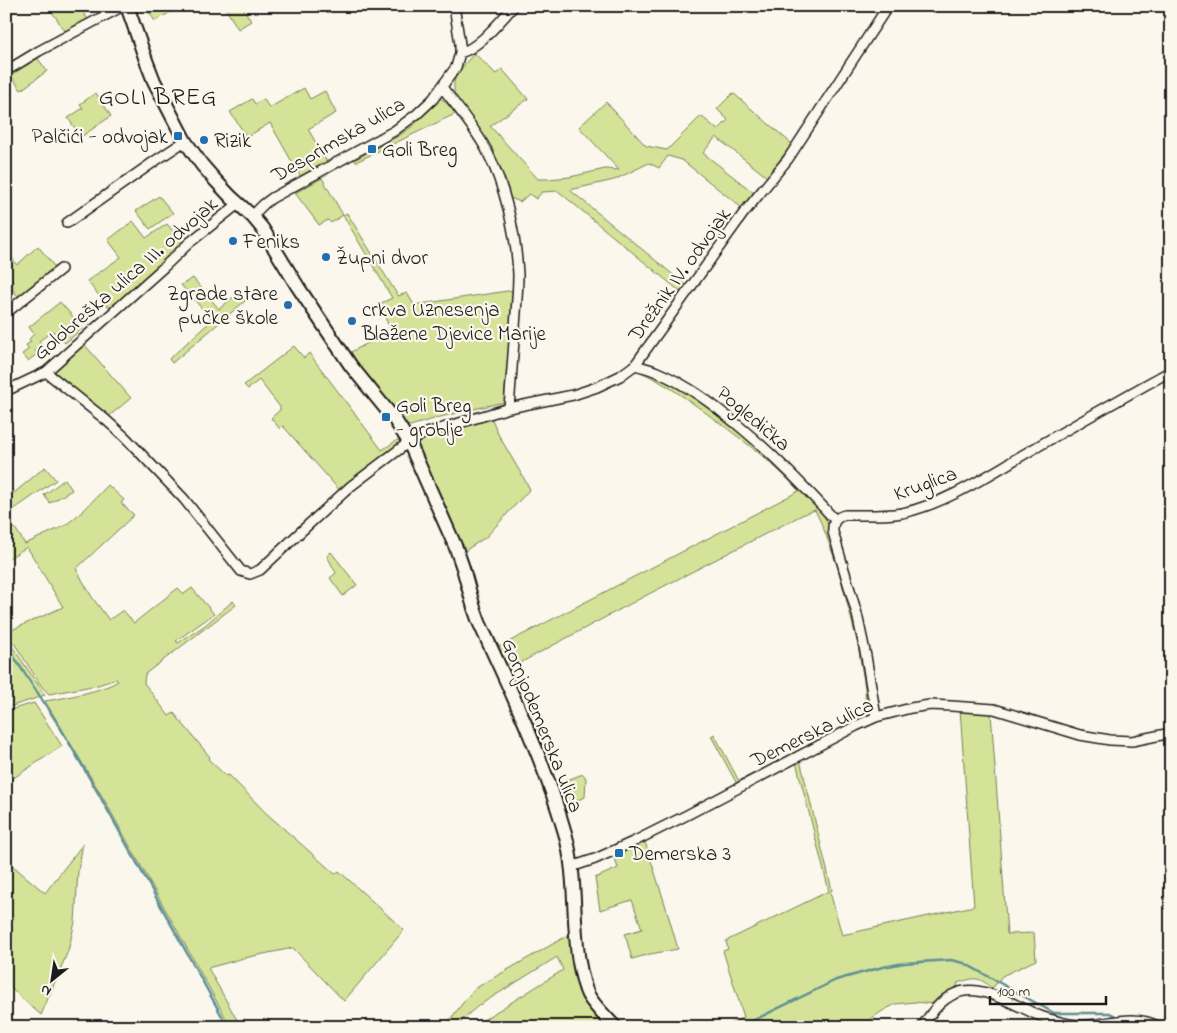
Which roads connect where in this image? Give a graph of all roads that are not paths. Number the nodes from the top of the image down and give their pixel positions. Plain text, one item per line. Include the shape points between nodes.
1 (123, 6) edge
2 (127, 6) edge
3 (454, 6) edge
4 (514, 6) edge
5 (888, 6) edge
6 (460, 53) junction
7 (6, 71) edge
8 (442, 87) junction
9 (186, 141) junction
10 (238, 204) junction
11 (252, 216) junction
12 (67, 223) dead end
13 (61, 269) dead end
14 (6, 313) edge
15 (635, 365) junction
16 (1171, 371) edge
17 (46, 372) junction
18 (6, 391) edge
19 (509, 408) junction
20 (409, 442) junction
21 (835, 520) junction
22 (876, 717) junction
23 (1171, 732) edge
24 (571, 867) junction
25 (615, 1027) edge
26 (922, 1027) edge
27 (1160, 1027) edge

1 - 7 street
2 - 9 street, Gornjodemerska ulica via 154,81
3 - 6 street, Desprimska ulica
4 - 6 street via 476,45
5 - 15 street, Drežnik IV. odvojak via 788,159 743,214
6 - 8 street, Desprimska ulica via 456,67
8 - 11 street, Desprimska ulica via 417,114 394,131 272,198
8 - 19 street via 467,120 495,169 514,239 518,293
9 - 10 street, Gornjodemerska ulica via 216,182
9 - 12 street
10 - 11 street, Gornjodemerska ulica
10 - 17 street, Golobreška ulica III. odvojak via 189,243
11 - 20 street, Gornjodemerska ulica via 351,366
13 - 14 street
15 - 19 street, Drežnik IV. odvojak via 597,387
15 - 21 street, Pogledička via 680,383 718,409 779,461
16 - 21 street, Kruglica via 947,497 902,512 845,515
17 - 18 street, Golobreška ulica III. odvojak
17 - 20 street, Drežnik IV. odvojak via 124,437 184,499 241,571 247,574 260,570 337,498
19 - 20 street, Drežnik IV. odvojak via 423,434
20 - 24 street, Gornjodemerska ulica via 456,548 474,608 548,783 566,836
21 - 22 street via 834,540 857,614
22 - 23 street, Demerska ulica via 930,705 951,706 994,709 1080,735 1110,740 1132,741
22 - 24 street, Demerska ulica via 688,815
24 - 25 street, Gornjodemerska ulica via 582,977 588,995
26 - 27 street via 947,998 956,992 975,990 1073,1025 1138,1020

